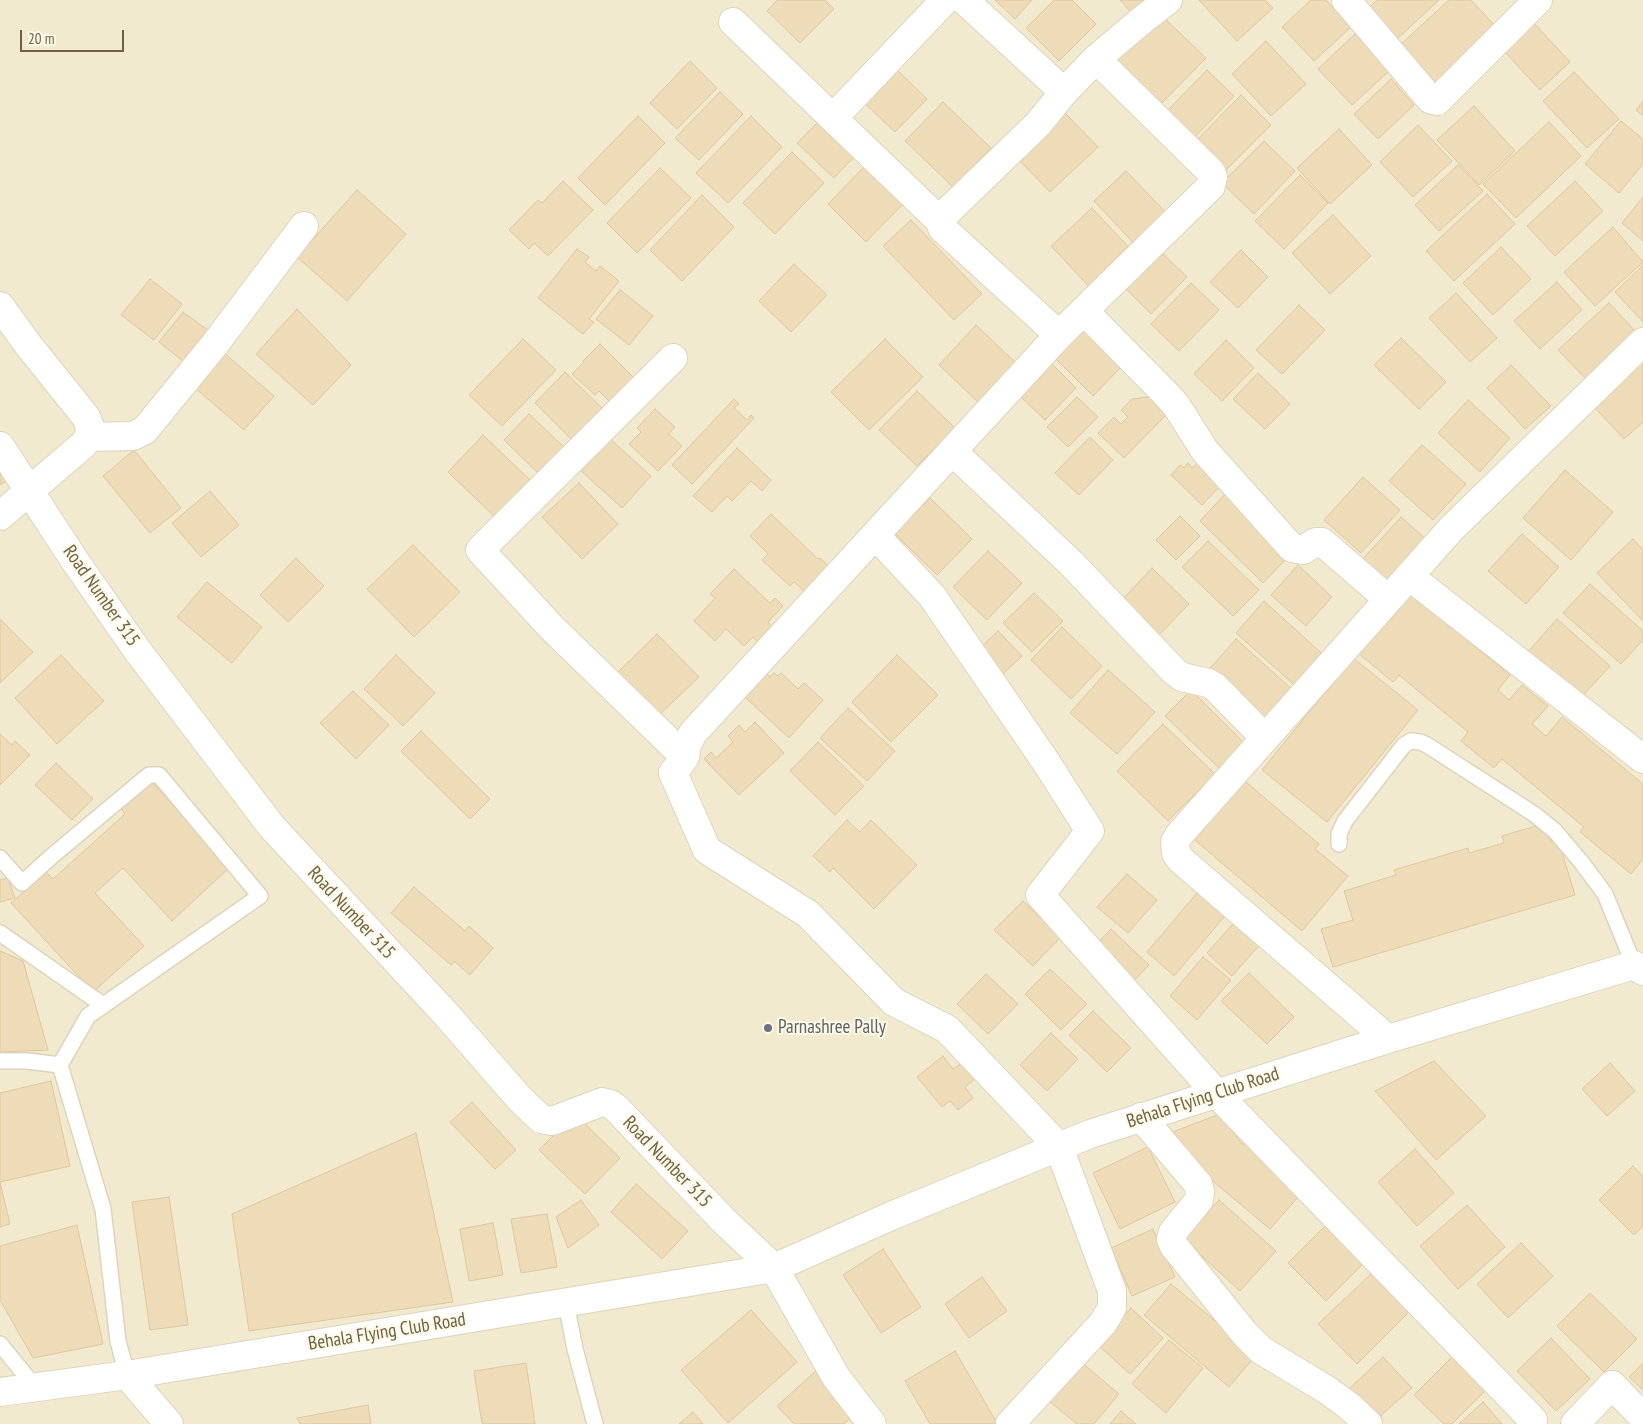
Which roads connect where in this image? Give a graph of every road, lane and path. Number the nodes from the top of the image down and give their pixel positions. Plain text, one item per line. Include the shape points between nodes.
1 (945, 0) edge
2 (964, 0) edge
3 (1168, 0) edge
4 (1346, 0) edge
5 (1538, 0) edge
6 (733, 22) dead end
7 (1096, 60) junction
8 (1064, 92) junction
9 (833, 118) junction
10 (941, 222) junction
11 (304, 226) dead end
12 (0, 306) edge
13 (1084, 311) junction
14 (1059, 335) junction
15 (1643, 342) edge
16 (673, 358) dead end
17 (86, 441) junction
18 (0, 446) edge
19 (952, 451) junction
20 (36, 485) junction
21 (0, 516) edge
22 (875, 535) junction
23 (1409, 576) junction
24 (1388, 599) junction
25 (1265, 738) junction
26 (685, 757) junction
27 (1643, 759) edge
28 (1339, 844) dead end
29 (0, 858) edge
30 (0, 933) edge
31 (1638, 968) edge
32 (103, 1005) junction
33 (1388, 1039) junction
34 (0, 1062) edge
35 (60, 1065) junction
36 (1216, 1093) junction
37 (1141, 1117) junction
38 (1059, 1147) junction
39 (774, 1268) junction
40 (566, 1303) junction
41 (0, 1344) edge
42 (127, 1375) junction
43 (35, 1387) junction
44 (1, 1390) edge
45 (1643, 1417) edge
46 (1533, 1420) dead end
47 (169, 1424) edge
48 (595, 1424) edge
49 (872, 1424) edge
50 (1010, 1424) edge
51 (1368, 1424) edge
52 (1575, 1424) edge

1 - 9 street
2 - 8 street
3 - 7 street
4 - 5 street via 1430,99 1437,101
6 - 9 street
7 - 8 street
7 - 13 street via 1211,172 1213,181
8 - 10 street via 1038,124 946,213
9 - 10 street
10 - 14 street via 942,228
11 - 17 street via 145,430 133,436
12 - 17 street via 86,417 90,426
13 - 14 street
13 - 24 street via 1176,405 1205,451 1292,548 1303,550 1322,542
14 - 19 street
15 - 23 street via 1450,529
16 - 26 street via 480,550 552,628
17 - 20 street
18 - 20 street, Road Number 315
19 - 22 street
19 - 25 street via 1071,563 1174,670 1182,677 1208,682 1215,687
20 - 21 street
20 - 39 street, Road Number 315 via 75,560 138,650 272,827 445,1013 520,1099 547,1122 602,1102 610,1104
22 - 26 street via 694,733 686,747
22 - 36 street via 932,596 1044,758 1090,831 1040,895
23 - 24 street
23 - 27 street
24 - 25 street
25 - 33 street via 1179,835 1175,842 1176,853
26 - 38 street via 673,773 707,850 808,914 894,1002 947,1029
28 - 31 lane via 1339,834 1345,821 1404,745 1411,741 1428,745 1555,831 1605,894
29 - 32 lane via 22,884 149,775 159,775 260,896
30 - 32 lane
31 - 33 street, Behala Flying Club Road
32 - 35 lane via 88,1016
33 - 36 street, Behala Flying Club Road
34 - 35 lane
35 - 42 lane via 103,1209 118,1341
36 - 37 street, Behala Flying Club Road
36 - 46 street
37 - 38 street, Behala Flying Club Road
37 - 51 street via 1198,1184 1199,1200 1173,1232 1174,1246 1261,1350 1349,1406
38 - 39 street, Behala Flying Club Road
38 - 50 street via 1112,1291 1112,1308 1103,1323
39 - 40 street, Behala Flying Club Road
39 - 49 street via 836,1377
40 - 42 street, Behala Flying Club Road
40 - 48 lane
41 - 43 lane
42 - 43 street, Behala Flying Club Road
42 - 47 street
43 - 44 street, Behala Flying Club Road
45 - 52 street via 1612,1385

